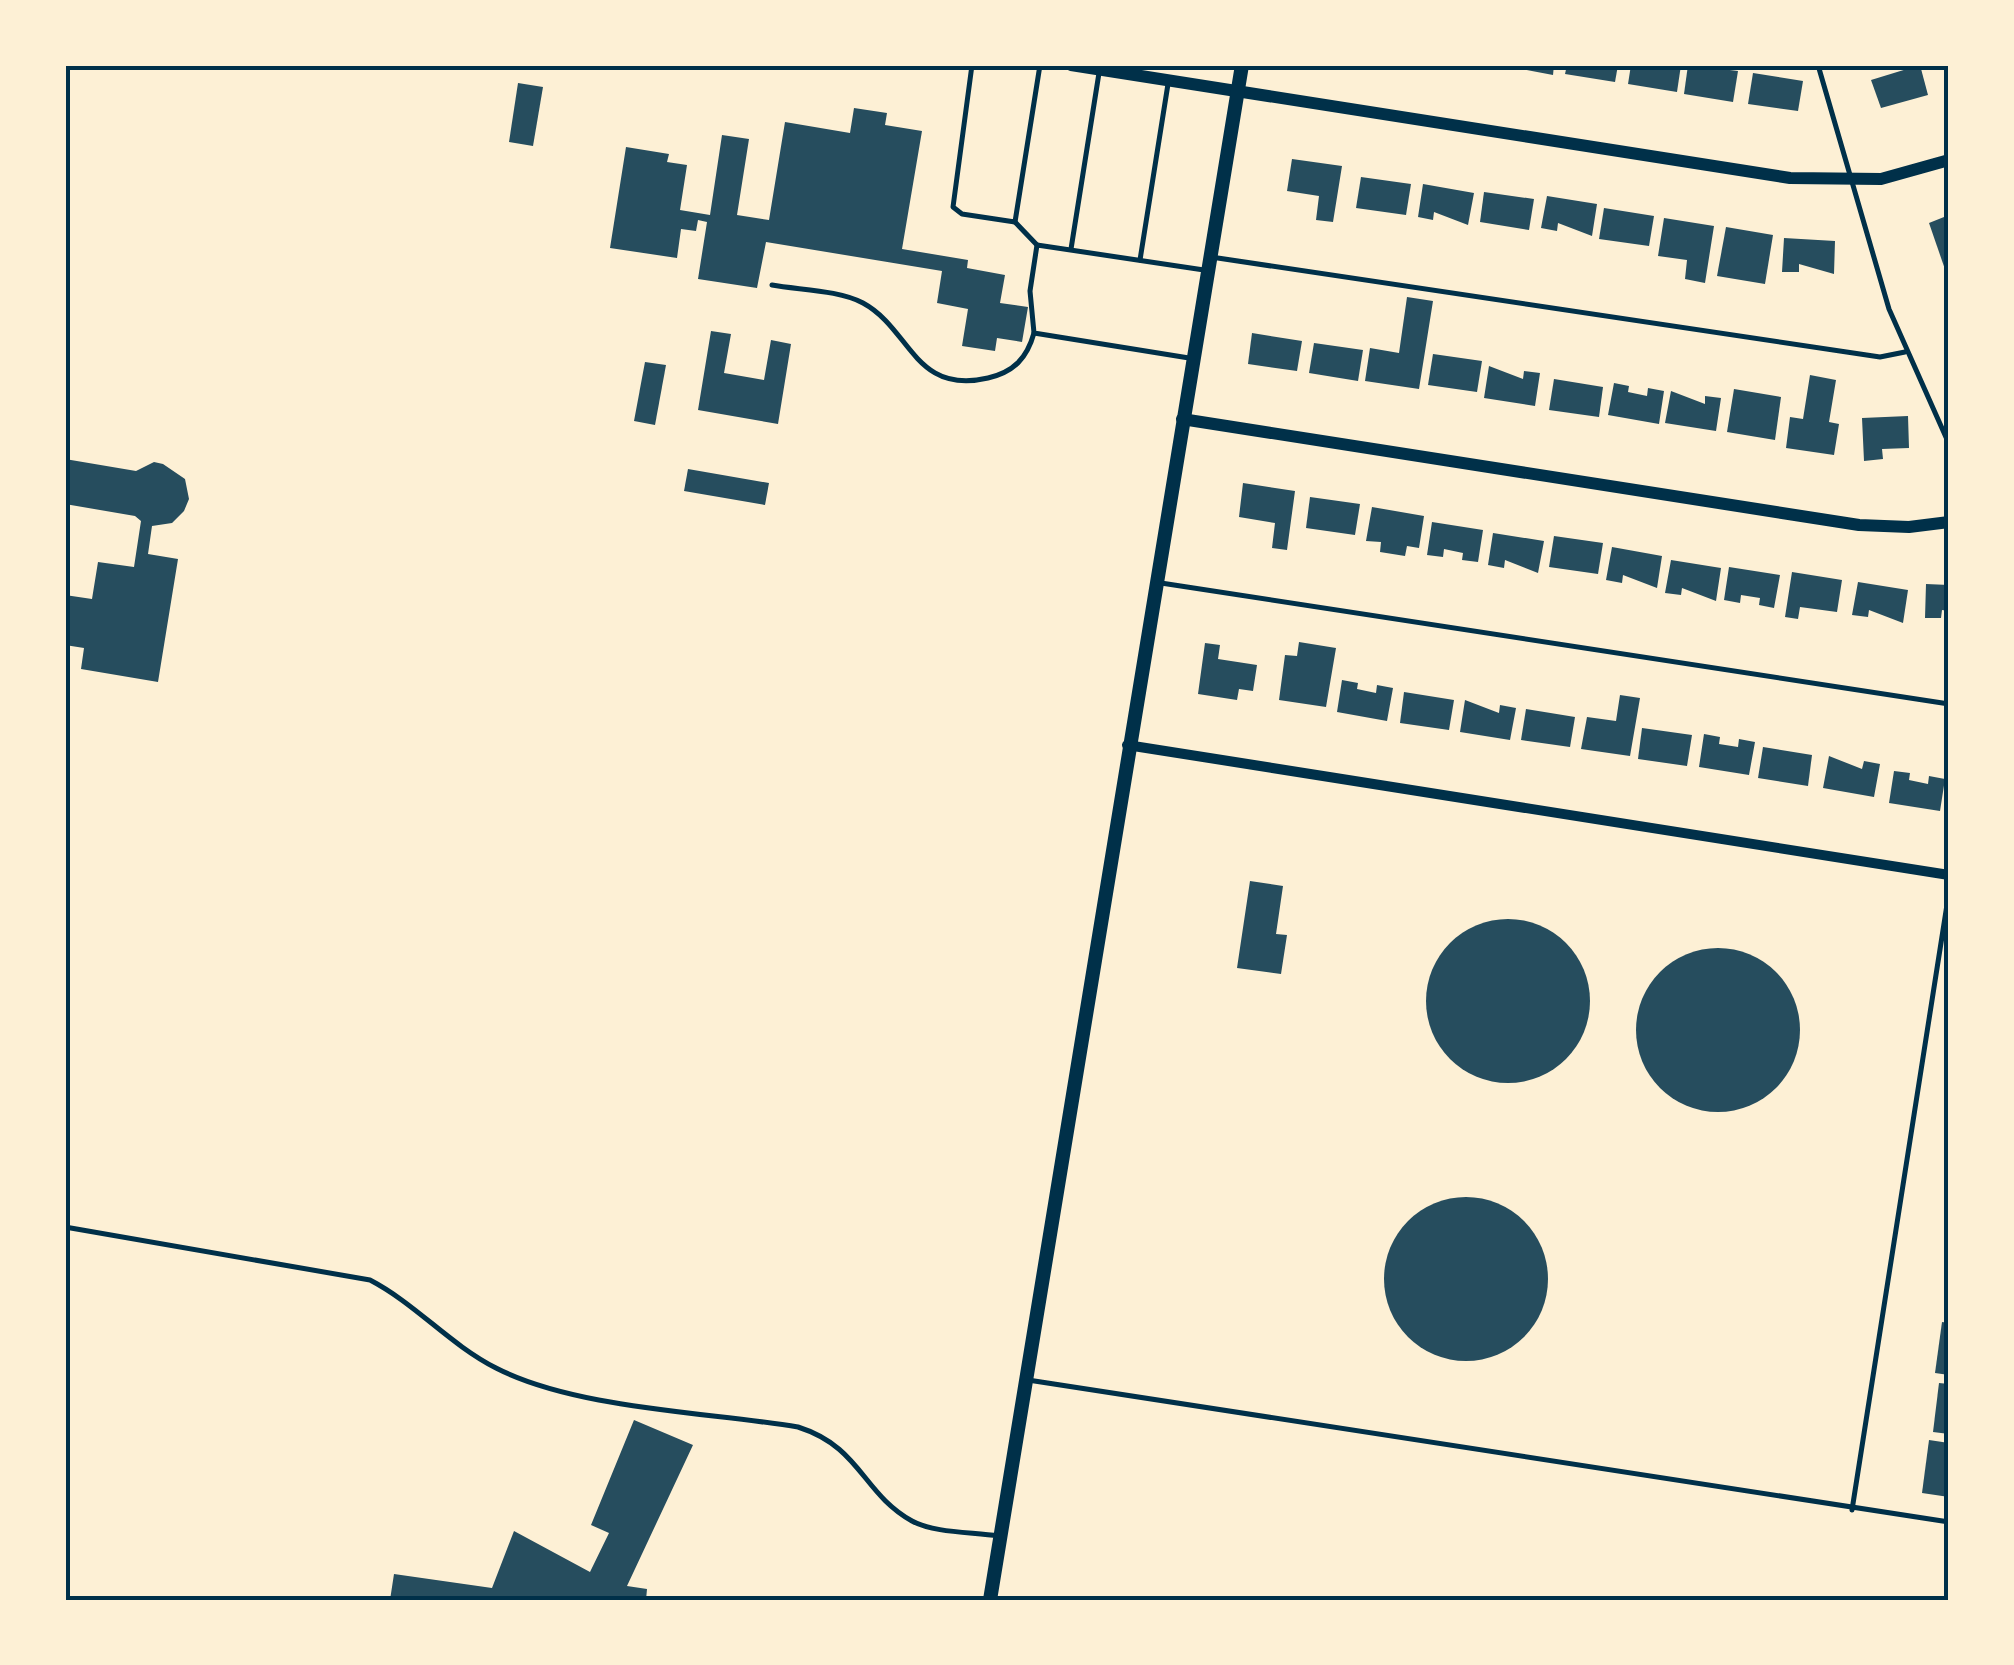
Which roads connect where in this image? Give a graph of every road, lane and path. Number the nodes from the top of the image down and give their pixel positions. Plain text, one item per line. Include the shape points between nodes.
1 (972, 65) edge
2 (1040, 65) edge
3 (1072, 65) edge
4 (1242, 65) edge
5 (1818, 65) edge
6 (1100, 70) junction
7 (1168, 81) junction
8 (1238, 92) junction
9 (1949, 160) edge
10 (1849, 181) junction
11 (1015, 222) junction
12 (1037, 246) junction
13 (1071, 250) junction
14 (1140, 260) junction
15 (1208, 263) junction
16 (772, 285) dead end
17 (1034, 333) junction
18 (1905, 352) junction
19 (1192, 358) junction
20 (1182, 419) junction
21 (1949, 444) edge
22 (1949, 522) edge
23 (1155, 582) junction
24 (1949, 704) edge
25 (1128, 745) junction
26 (1949, 875) edge
27 (1949, 892) edge
28 (65, 1227) edge
29 (1026, 1380) junction
30 (1852, 1510) junction
31 (1949, 1522) edge
32 (1000, 1537) junction
33 (990, 1600) edge

1 - 11 lane via 953,206 962,214
2 - 11 lane
3 - 6 street
4 - 8 main road
5 - 10 lane
6 - 7 street
6 - 13 lane
7 - 8 street
7 - 14 lane
8 - 10 street via 1790,178
8 - 15 main road
9 - 10 street
10 - 18 lane
11 - 12 lane
12 - 13 lane
12 - 17 lane via 1030,291
13 - 14 lane
14 - 15 lane
15 - 18 lane via 1880,357
15 - 19 main road
16 - 17 lane via 860,301 918,363 953,379 1000,375 1022,362
17 - 19 lane
18 - 21 lane
19 - 20 main road
20 - 22 street via 1859,524 1909,528
20 - 23 main road
23 - 24 lane
23 - 25 main road
25 - 26 street
25 - 29 main road
27 - 30 lane
28 - 32 lane via 370,1280 498,1369 580,1395 828,1436 887,1504 916,1524
29 - 30 lane
29 - 32 main road
30 - 31 lane
32 - 33 main road

